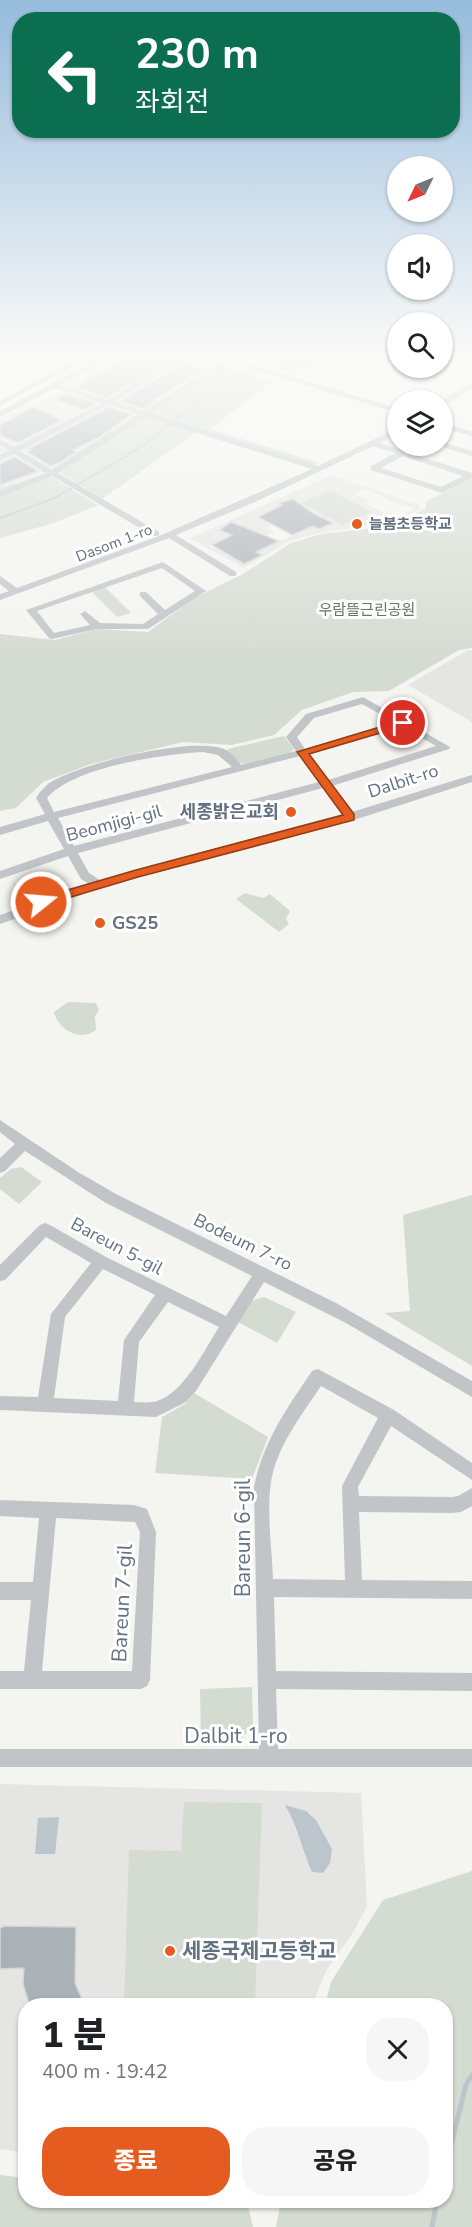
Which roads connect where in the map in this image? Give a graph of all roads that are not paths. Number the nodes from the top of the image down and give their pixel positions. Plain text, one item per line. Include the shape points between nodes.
1 (30, 460) edge
2 (72, 460) edge
3 (295, 460) edge
4 (340, 460) edge
5 (388, 460) edge
6 (422, 460) edge
7 (315, 466) dead end
8 (52, 473) junction
9 (471, 475) edge
10 (0, 494) edge
11 (156, 534) dead end
12 (170, 535) junction
13 (233, 574) dead end
14 (92, 578) junction
15 (0, 579) edge
16 (16, 592) junction
17 (143, 594) dead end
18 (0, 597) edge
19 (85, 614) dead end
20 (163, 614) junction
21 (97, 626) junction
22 (403, 723) junction
23 (303, 752) junction
24 (239, 769) junction
25 (472, 778) edge
26 (326, 784) junction
27 (51, 816) junction
28 (350, 817) junction
29 (0, 831) edge
30 (71, 851) junction
31 (0, 875) edge
32 (98, 884) junction
33 (0, 920) edge
34 (0, 1125) edge
35 (24, 1144) junction
36 (0, 1167) edge
37 (101, 1261) junction
38 (262, 1273) junction
39 (0, 1275) edge
40 (165, 1293) junction
41 (229, 1325) junction
42 (472, 1390) edge
43 (0, 1403) edge
44 (45, 1405) junction
45 (125, 1410) junction
46 (388, 1415) junction
47 (472, 1472) edge
48 (472, 1496) edge
49 (350, 1504) junction
50 (0, 1508) edge
51 (48, 1511) junction
52 (264, 1588) junction
53 (354, 1590) junction
54 (472, 1590) edge
55 (0, 1591) edge
56 (41, 1591) junction
57 (0, 1680) edge
58 (32, 1680) junction
59 (267, 1680) junction
60 (472, 1682) edge
61 (0, 1758) edge
62 (269, 1758) junction
63 (472, 1758) edge

1 - 8 street
2 - 8 street
3 - 7 street
4 - 12 street, Dasom 1-ro
5 - 9 street via 374,468 442,490
6 - 9 street
8 - 10 street
8 - 11 street
12 - 13 street
12 - 14 street, Dasom 1-ro
14 - 16 street, Dasom 1-ro
14 - 20 street via 163,566 201,591
14 - 21 street via 31,610 52,636
15 - 16 street
16 - 18 street, Dasom 1-ro
17 - 20 street
19 - 21 street
20 - 21 street via 145,627
22 - 23 street, Beomjigi-gil
22 - 23 street via 363,700 310,716 291,738
22 - 26 street, Beomjigi-gil via 445,747
23 - 24 street, Beomjigi-gil
23 - 26 street
24 - 27 street, Beomjigi-gil
24 - 27 street via 219,751 186,749 96,769 47,790 41,798
25 - 28 street, Dalbit-ro
26 - 28 street
26 - 30 street, Beomjigi-gil
27 - 29 street, Beomjigi-gil
27 - 30 street
28 - 32 street, Dalbit-ro
30 - 31 street, Beomjigi-gil
30 - 32 street via 86,876
32 - 33 street, Dalbit-ro
34 - 35 street, Bodeum 7-ro
35 - 36 street
35 - 38 street, Bodeum 7-ro via 118,1203
37 - 39 street, Bareun 5-gil via 45,1229
37 - 40 street, Bareun 5-gil
37 - 44 street via 59,1314
38 - 41 street
38 - 42 street, Bodeum 7-ro via 394,1342
40 - 41 street, Bareun 5-gil
40 - 45 street via 134,1334
41 - 45 street via 180,1397 156,1410
43 - 44 street
44 - 45 street
46 - 47 street, Bareun 6-gil
46 - 49 street via 350,1486
46 - 52 street, Bareun 6-gil via 318,1376 271,1452 264,1471
48 - 49 street via 452,1505
49 - 53 street
50 - 51 street, Bareun 7-gil
51 - 56 street
51 - 58 street, Bareun 7-gil via 134,1513 146,1522 141,1680
52 - 53 street
52 - 59 street, Bareun 6-gil
53 - 54 street
55 - 56 street
56 - 58 street
57 - 58 street, Bareun 7-gil
59 - 60 street
59 - 62 street, Bareun 6-gil
61 - 62 street, Dalbit 1-ro
62 - 63 street, Dalbit 1-ro

